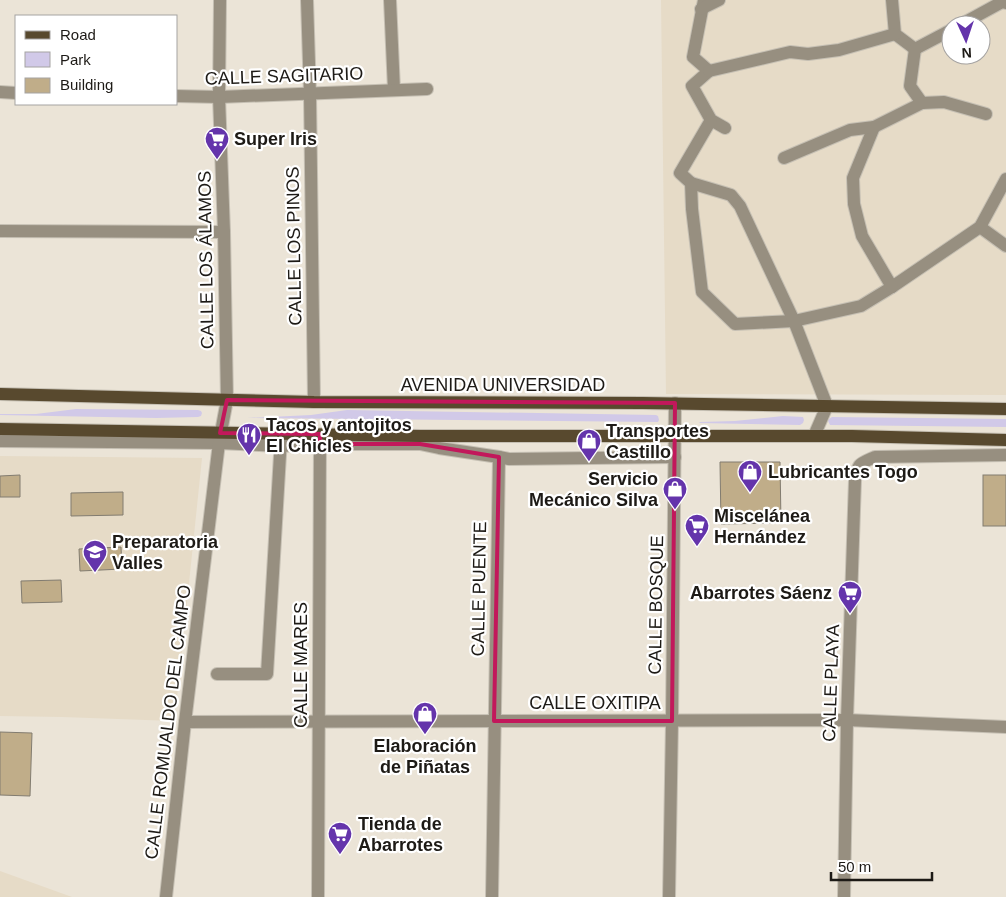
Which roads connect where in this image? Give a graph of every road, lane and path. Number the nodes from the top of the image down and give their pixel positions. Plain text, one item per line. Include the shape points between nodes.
1 (220, 0) edge
2 (307, 0) edge
3 (390, 0) edge
4 (719, 0) edge
5 (892, 0) edge
6 (1006, 3) edge
7 (702, 5) edge
8 (978, 15) edge
9 (895, 34) junction
10 (941, 35) edge
11 (914, 49) junction
12 (709, 71) junction
13 (427, 89) dead end
14 (394, 90) junction
15 (0, 92) edge
16 (15, 93) edge
17 (310, 94) junction
18 (178, 96) edge
19 (219, 96) junction
20 (922, 104) junction
21 (986, 114) dead end
22 (711, 120) junction
23 (874, 127) junction
24 (724, 128) dead end
25 (784, 158) dead end
26 (1006, 178) edge
27 (691, 183) junction
28 (980, 227) junction
29 (0, 231) edge
30 (224, 232) junction
31 (1006, 246) edge
32 (892, 287) junction
33 (794, 321) junction
34 (0, 394) edge
35 (227, 400) junction
36 (314, 402) junction
37 (675, 403) junction
38 (827, 406) junction
39 (1006, 408) edge
40 (0, 429) edge
41 (675, 436) junction
42 (814, 436) junction
43 (219, 438) junction
44 (320, 439) junction
45 (281, 440) junction
46 (1006, 440) edge
47 (0, 441) edge
48 (1006, 455) edge
49 (499, 457) junction
50 (675, 457) junction
51 (217, 674) dead end
52 (672, 720) junction
53 (846, 720) junction
54 (494, 721) junction
55 (185, 722) junction
56 (318, 722) junction
57 (1006, 727) edge
58 (166, 897) edge
59 (318, 897) edge
60 (492, 897) edge
61 (670, 897) edge
62 (844, 897) edge

1 - 19 street, CALLE LOS ÁLAMOS
2 - 17 street, CALLE LOS PINOS
3 - 14 street
4 - 7 street
5 - 9 street
6 - 8 street via 1002,2
7 - 12 street via 693,57
9 - 11 street
9 - 12 street via 838,50 808,54 790,52
10 - 11 street
11 - 20 street via 910,86
12 - 22 street via 692,86
13 - 14 street, CALLE SAGITARIO
14 - 17 street, CALLE SAGITARIO
15 - 16 street
17 - 19 street, CALLE SAGITARIO
17 - 36 street, CALLE LOS PINOS
18 - 19 street, CALLE SAGITARIO
19 - 30 street, CALLE LOS ÁLAMOS
20 - 21 street via 944,102
20 - 23 street
22 - 24 street
22 - 27 street via 680,173
23 - 25 street via 850,130
23 - 32 street via 853,178 854,204 862,236
26 - 28 street
27 - 33 street via 730,195 740,206
27 - 33 street via 702,292 735,324
28 - 31 street
28 - 32 street
29 - 30 street
30 - 35 street, CALLE LOS ÁLAMOS
32 - 33 street via 861,306
33 - 38 street
34 - 35 main road, AVENIDA UNIVERSIDAD
35 - 36 main road, AVENIDA UNIVERSIDAD
35 - 43 street, CALLE LOS ÁLAMOS
36 - 37 main road, AVENIDA UNIVERSIDAD
37 - 38 main road, AVENIDA UNIVERSIDAD
37 - 41 street, CALLE BOSQUE
38 - 39 main road, AVENIDA UNIVERSIDAD
38 - 42 street
40 - 43 main road
41 - 42 main road
41 - 44 main road
41 - 50 street, CALLE BOSQUE
42 - 46 main road
43 - 45 main road
43 - 47 street
43 - 55 street, CALLE ROMUALDO DEL CAMPO
44 - 45 main road
44 - 49 street via 420,444
44 - 56 street, CALLE MARES
45 - 51 street via 267,674
48 - 53 street, CALLE PLAYA via 875,457 861,463 854,480
49 - 50 street
49 - 54 street, CALLE PUENTE
50 - 52 street, CALLE BOSQUE
52 - 53 street, CALLE OXITIPA
52 - 54 street, CALLE OXITIPA
52 - 61 street, CALLE BOSQUE
53 - 57 street, CALLE OXITIPA
53 - 62 street, CALLE PLAYA
54 - 56 street, CALLE OXITIPA
54 - 60 street, CALLE PUENTE
55 - 56 street, CALLE OXITIPA
55 - 58 street, CALLE ROMUALDO DEL CAMPO
56 - 59 street, CALLE MARES

